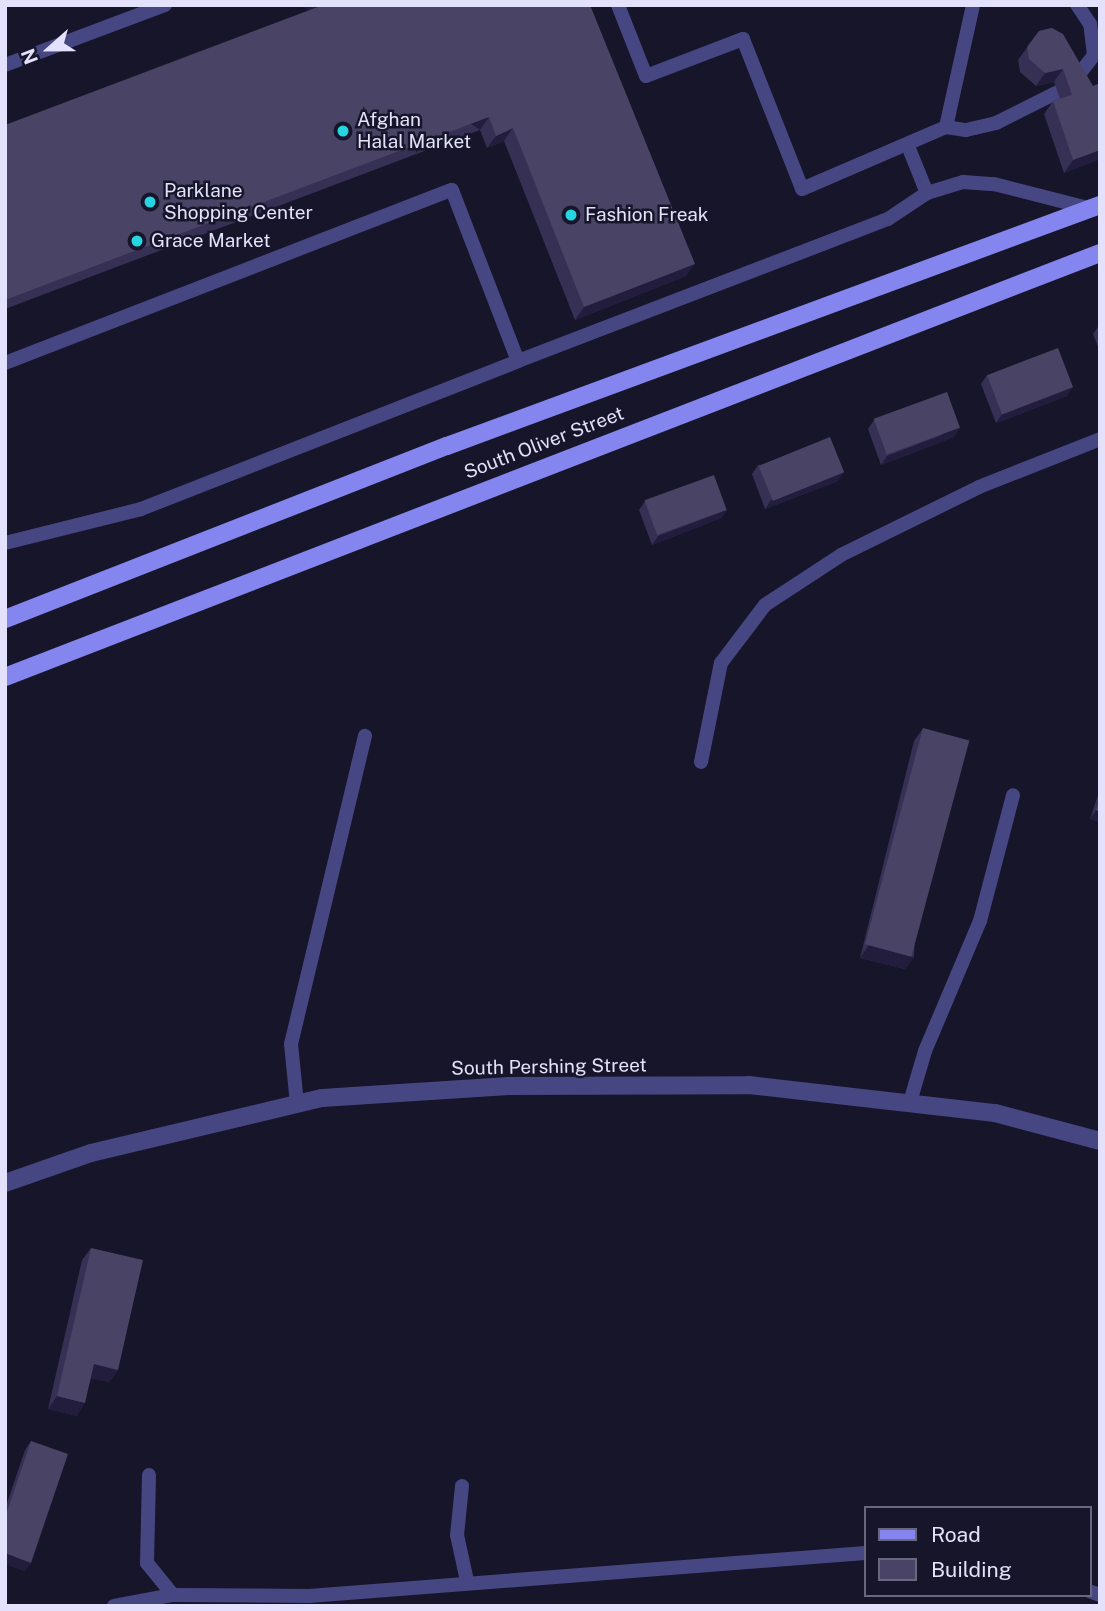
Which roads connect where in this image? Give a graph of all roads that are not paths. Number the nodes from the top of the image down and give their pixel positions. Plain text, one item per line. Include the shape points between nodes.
1 (165, 5) edge
2 (618, 5) edge
3 (973, 5) edge
4 (1077, 5) edge
5 (5, 65) edge
6 (1073, 82) edge
7 (1058, 92) edge
8 (946, 127) junction
9 (908, 146) junction
10 (927, 193) junction
11 (1096, 207) edge
12 (1100, 253) edge
13 (518, 361) junction
14 (5, 363) edge
15 (1100, 439) edge
16 (5, 543) edge
17 (5, 618) edge
18 (5, 677) edge
19 (365, 736) dead end
20 (701, 762) dead end
21 (1013, 794) dead end
22 (911, 1102) junction
23 (297, 1104) junction
24 (1100, 1141) edge
25 (5, 1183) edge
26 (149, 1475) dead end
27 (462, 1486) dead end
28 (864, 1553) edge
29 (467, 1581) junction
30 (173, 1595) junction
31 (114, 1606) edge

1 - 5 lane
2 - 9 lane via 646,76 743,38 802,189
3 - 8 lane
4 - 6 lane via 1090,24 1094,55
7 - 8 lane via 996,123 966,130
8 - 9 lane
9 - 10 lane
10 - 11 lane via 963,181
10 - 13 lane via 888,219
11 - 17 main road, South Oliver Street via 447,446
12 - 18 main road, South Oliver Street
13 - 14 lane via 452,190
13 - 16 lane via 141,509 92,525
15 - 20 lane via 979,487 854,549 765,605 720,663
19 - 23 lane via 290,1044
21 - 22 lane via 981,921 925,1051
22 - 23 street, South Pershing Street via 749,1085 509,1086 322,1098
22 - 24 street, South Pershing Street via 995,1113
23 - 25 street, South Pershing Street via 91,1153
26 - 30 lane via 147,1563
27 - 29 lane via 457,1535
28 - 29 lane via 740,1566
29 - 30 lane via 309,1595
30 - 31 lane

